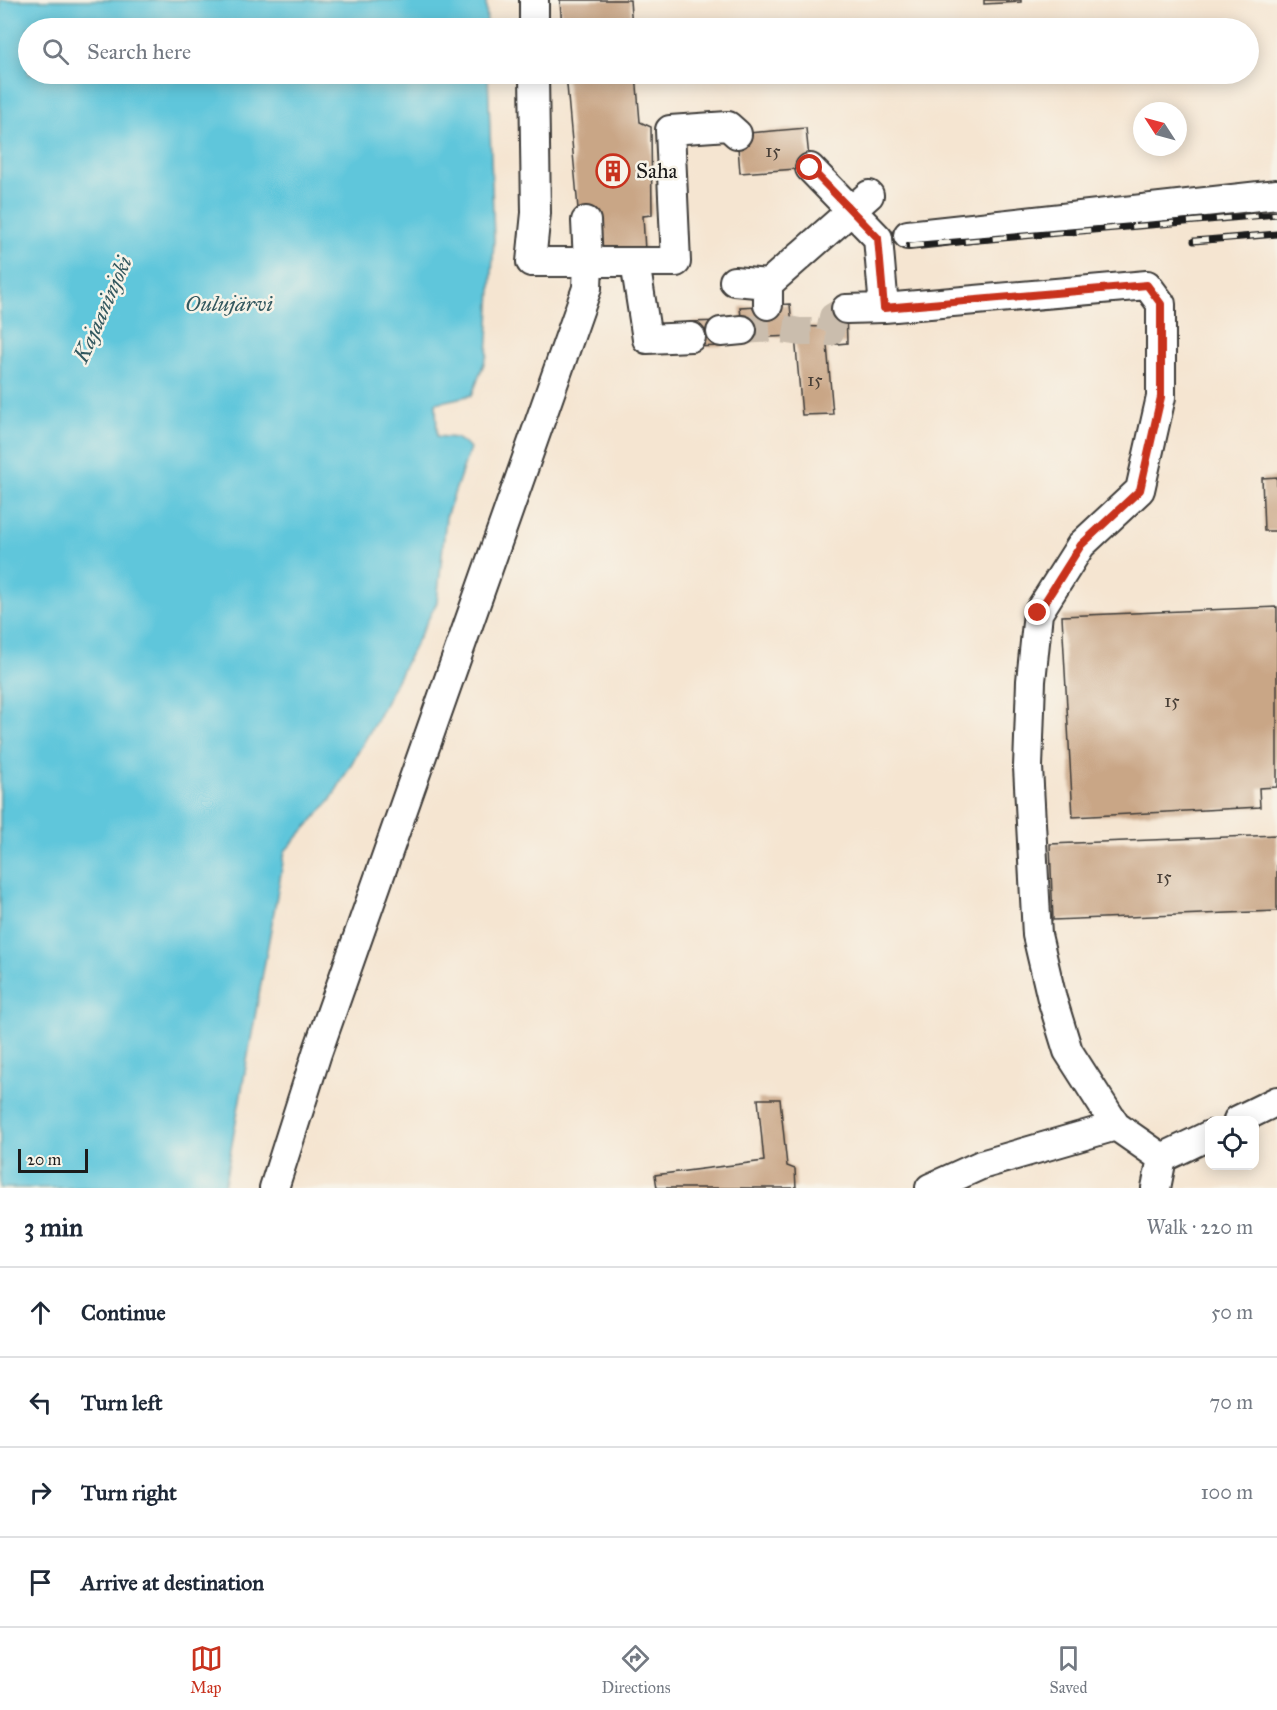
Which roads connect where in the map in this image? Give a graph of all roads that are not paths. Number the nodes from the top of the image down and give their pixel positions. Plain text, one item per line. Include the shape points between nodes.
1 (534, 0) edge
2 (534, 18) edge
3 (534, 84) edge
4 (737, 134) dead end
5 (810, 168) dead end
6 (1277, 194) edge
7 (860, 204) junction
8 (586, 221) dead end
9 (908, 235) dead end
10 (588, 262) junction
11 (635, 262) junction
12 (734, 281) dead end
13 (884, 308) junction
14 (846, 309) dead end
15 (691, 337) dead end
16 (1277, 1101) edge
17 (1246, 1116) edge
18 (1116, 1126) junction
19 (1205, 1137) edge
20 (1162, 1158) junction
21 (274, 1188) edge
22 (930, 1188) edge
23 (1156, 1188) edge

1 - 2 street
3 - 10 street via 536,213 531,262
4 - 11 street via 728,126 670,130 676,262
5 - 7 street
6 - 9 street
7 - 12 street via 768,295
7 - 13 street via 878,238
8 - 10 street
10 - 11 street
10 - 21 street via 587,288 321,1041
11 - 15 street via 647,339
13 - 14 street
13 - 18 street via 1147,285 1161,304 1161,397 1140,490 1081,545 1038,613 1031,681 1028,767 1036,935 1068,1051
16 - 17 street
18 - 20 street
18 - 22 street via 981,1165
19 - 20 street
20 - 23 street

